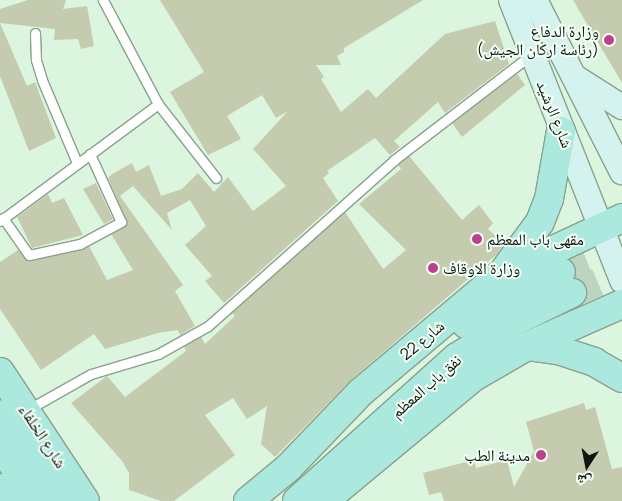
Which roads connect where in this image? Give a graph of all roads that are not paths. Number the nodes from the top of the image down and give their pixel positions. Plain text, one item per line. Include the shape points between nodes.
1 (103, 0) edge
2 (511, 0) edge
3 (535, 0) edge
4 (34, 34) dead end
5 (531, 55) junction
6 (573, 75) junction
7 (158, 104) junction
8 (622, 107) edge
9 (562, 131) junction
10 (90, 154) junction
11 (77, 164) junction
12 (622, 172) edge
13 (216, 178) dead end
14 (2, 219) edge
15 (611, 222) edge
16 (500, 275) junction
17 (622, 281) edge
18 (622, 304) edge
19 (527, 346) junction
20 (0, 372) edge
21 (622, 378) edge
22 (0, 401) edge
23 (27, 410) junction
24 (0, 442) edge
25 (288, 468) junction
26 (0, 488) edge
27 (79, 496) edge
28 (7, 501) edge
29 (34, 501) edge
30 (248, 501) edge
31 (297, 501) edge
32 (324, 501) edge

1 - 7 lane
2 - 5 main road, شارع الرشيد
3 - 6 main road, شارع الرشيد
4 - 11 lane via 42,80
5 - 9 main road, شارع الرشيد
5 - 23 lane via 394,160 208,326 158,354 91,374
6 - 8 main road
6 - 12 main road, شارع الرشيد
7 - 10 lane
7 - 13 lane
9 - 15 main road, شارع الرشيد
9 - 16 main road via 549,199 540,222 529,241
10 - 11 lane
10 - 14 lane via 121,222 80,244 29,255
11 - 14 lane
15 - 16 main road, شارع 22
15 - 17 main road, شارع الرشيد
16 - 25 main road, شارع 22 via 361,392
18 - 19 main road
19 - 21 main road via 561,351 594,362
19 - 32 main road via 472,378
20 - 23 main road, شارع الخلفاء
22 - 27 main road
23 - 27 main road, شارع الخلفاء
24 - 29 main road
25 - 30 main road, شارع 22
25 - 31 main road, نفق باب المعظم via 482,312 508,296 566,283 457,357
26 - 28 main road

